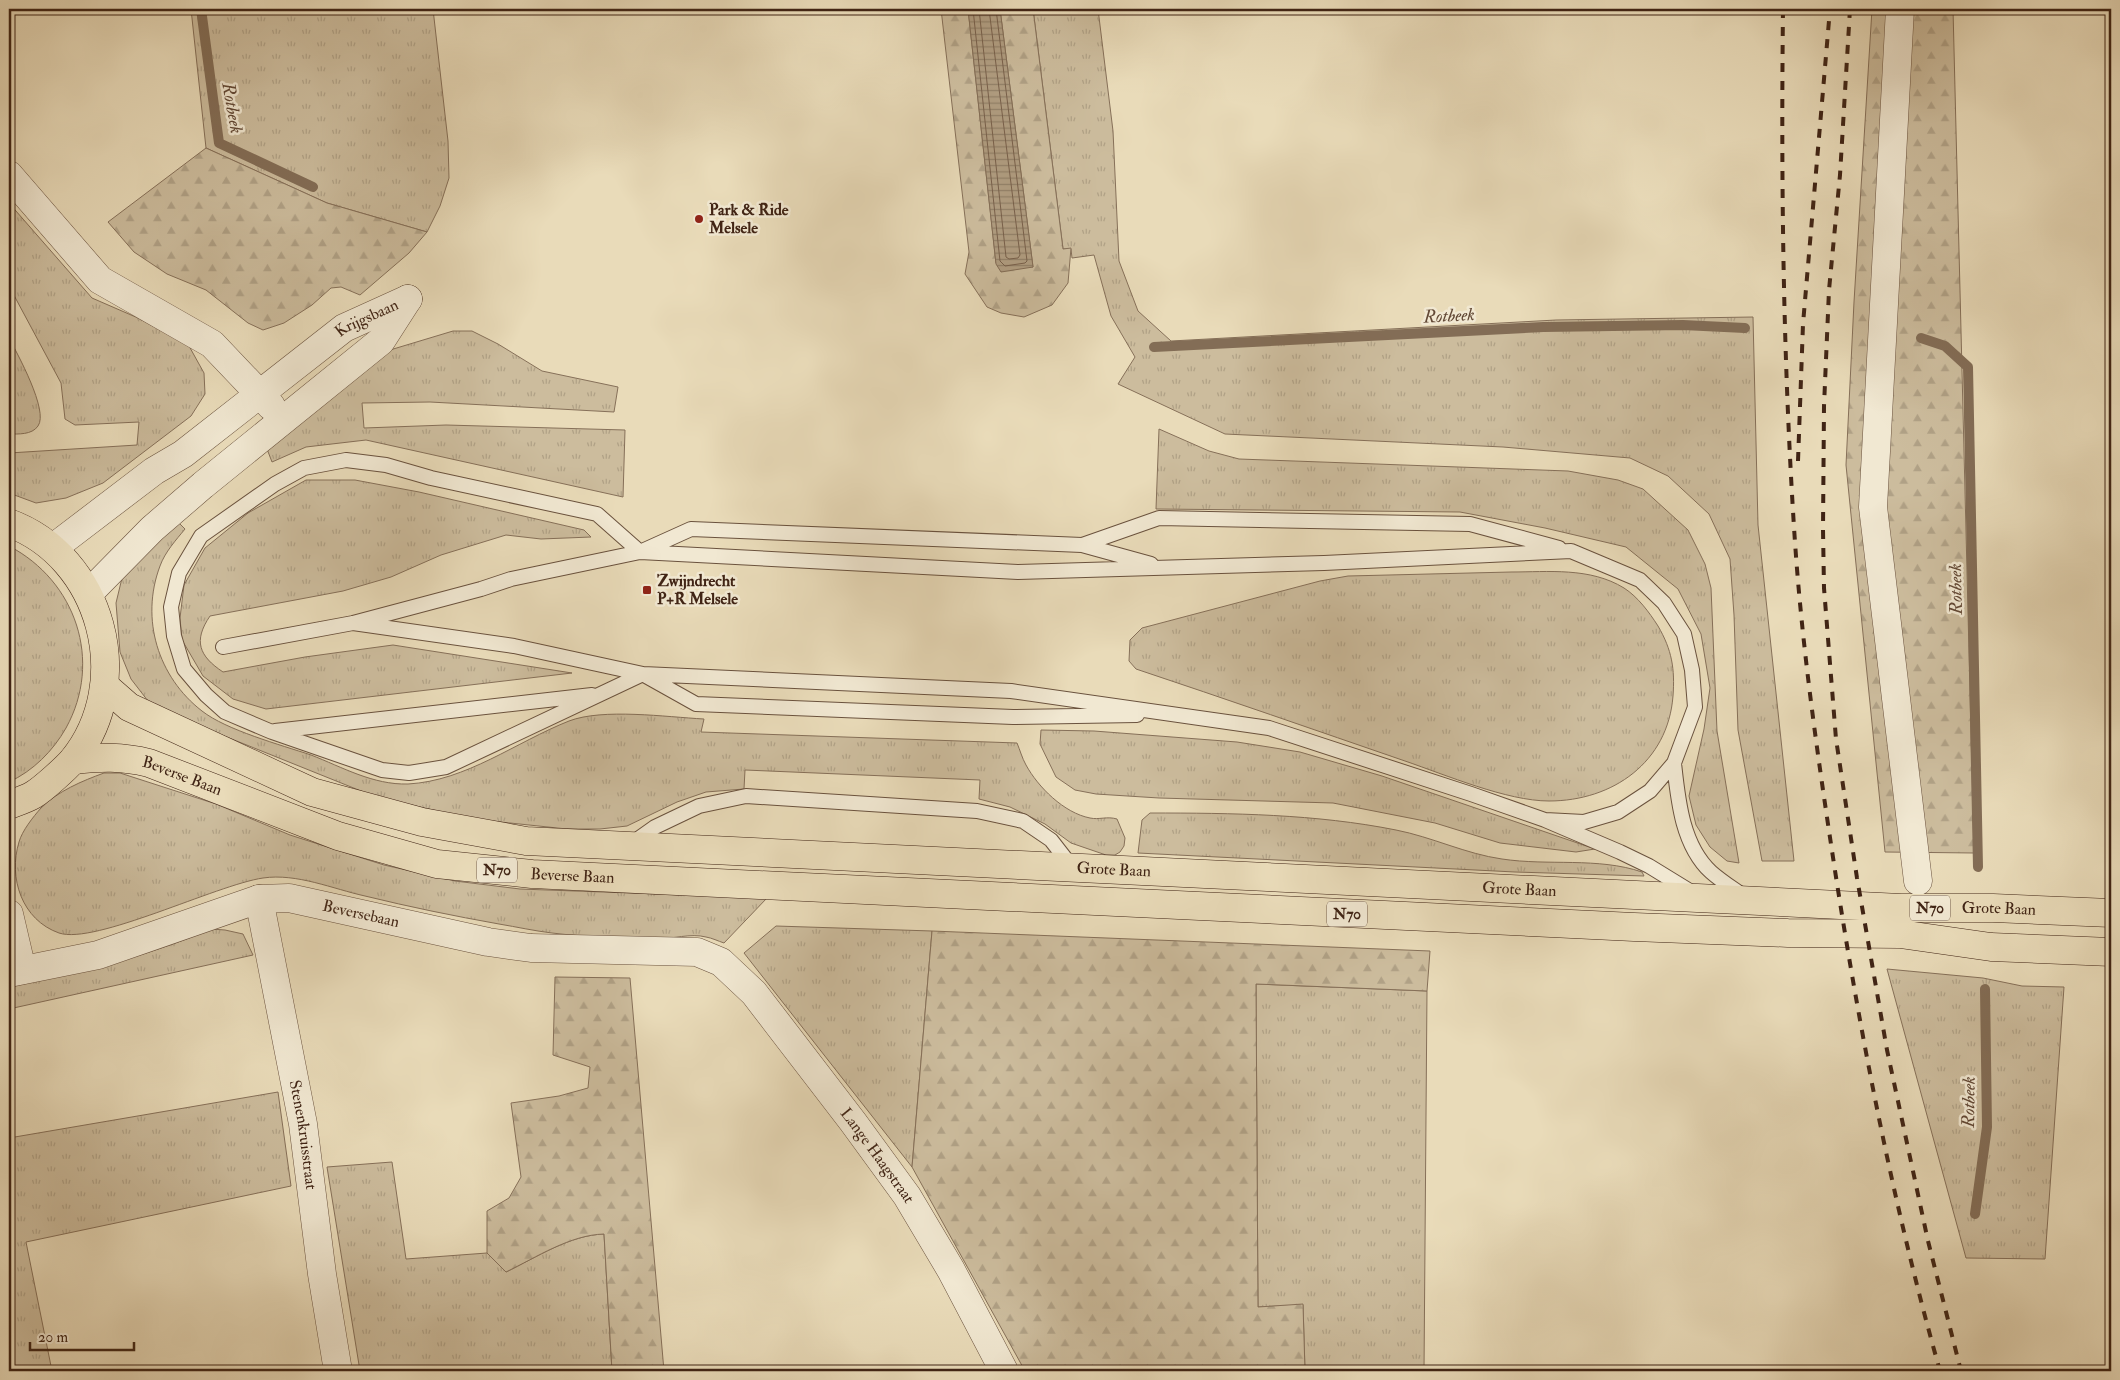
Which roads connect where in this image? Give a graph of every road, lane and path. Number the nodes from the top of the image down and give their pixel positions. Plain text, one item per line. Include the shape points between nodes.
1 (1900, 9) edge
2 (9, 175) edge
3 (260, 393) junction
4 (283, 421) junction
5 (9, 523) edge
6 (1082, 544) junction
7 (53, 548) junction
8 (1571, 551) junction
9 (640, 552) junction
10 (1162, 568) junction
11 (89, 593) junction
12 (353, 623) junction
13 (223, 647) dead end
14 (643, 674) junction
15 (105, 686) junction
16 (604, 693) junction
17 (1181, 715) junction
18 (272, 732) junction
19 (73, 760) junction
20 (1674, 763) junction
21 (9, 805) edge
22 (1545, 820) junction
23 (626, 847) junction
24 (926, 860) joint
25 (1073, 867) junction
26 (1918, 881) dead end
27 (938, 894) joint
28 (1698, 896) junction
29 (258, 899) junction
30 (1734, 909) junction
31 (2111, 913) edge
32 (9, 914) edge
33 (1755, 931) junction
34 (2111, 952) edge
35 (720, 962) joint
36 (16, 972) edge
37 (338, 1371) edge
38 (1004, 1371) edge

1 - 26 street via 1873,507
2 - 3 street via 100,280 212,344
3 - 4 street
3 - 4 street, Krijgsbaan via 344,328 408,299 381,341
3 - 7 street, Krijgsbaan via 183,454 154,471
4 - 11 street, Krijgsbaan via 152,529
5 - 7 main road
6 - 8 lane via 1159,518 1470,524
6 - 9 lane via 691,530
6 - 10 lane
7 - 11 main road
8 - 10 lane
8 - 20 lane via 1640,580 1664,603 1684,634 1696,707
9 - 10 lane via 1018,572
9 - 12 lane via 511,579
9 - 18 lane via 597,514 386,465 346,460 304,468 275,484 201,536 179,573 171,608 174,636 184,669 225,712
11 - 15 main road via 104,638
12 - 13 lane
12 - 14 lane via 514,646
14 - 16 lane
14 - 17 lane via 1011,691
14 - 17 lane via 696,704 1012,717
15 - 19 main road via 92,729
15 - 23 main road, Beverse Baan / N70 via 129,707 312,792 422,822 526,841
16 - 18 lane
16 - 18 lane via 446,767 427,772 382,770
17 - 22 lane via 1269,728
19 - 21 main road via 34,795
19 - 27 main road, Beverse Baan / N70 via 127,757 149,763 338,836 437,864 532,874
20 - 22 lane via 1650,791 1618,812 1584,822
20 - 30 lane via 1679,807 1688,834
22 - 28 lane via 1634,859
23 - 24 main road, Beverse Baan / N70
23 - 25 lane via 655,827 700,806 746,796 977,810 1023,820 1051,840
24 - 25 main road, Grote Baan / N70
25 - 28 main road, Grote Baan / N70
27 - 33 main road, Grote Baan / N70
28 - 30 main road, Grote Baan / N70
29 - 35 street, Beversebaan via 289,898 488,942 531,948 696,952
29 - 36 street, Beversebaan via 98,955
29 - 37 street, Stenenkruisstraat via 303,1124
30 - 31 main road, Grote Baan / N70 via 2003,908
30 - 33 lane
32 - 36 street
33 - 34 main road, Grote Baan / N70 via 1900,934 1991,947
35 - 38 street, Lange Haagstraat via 754,993 907,1196 951,1270

